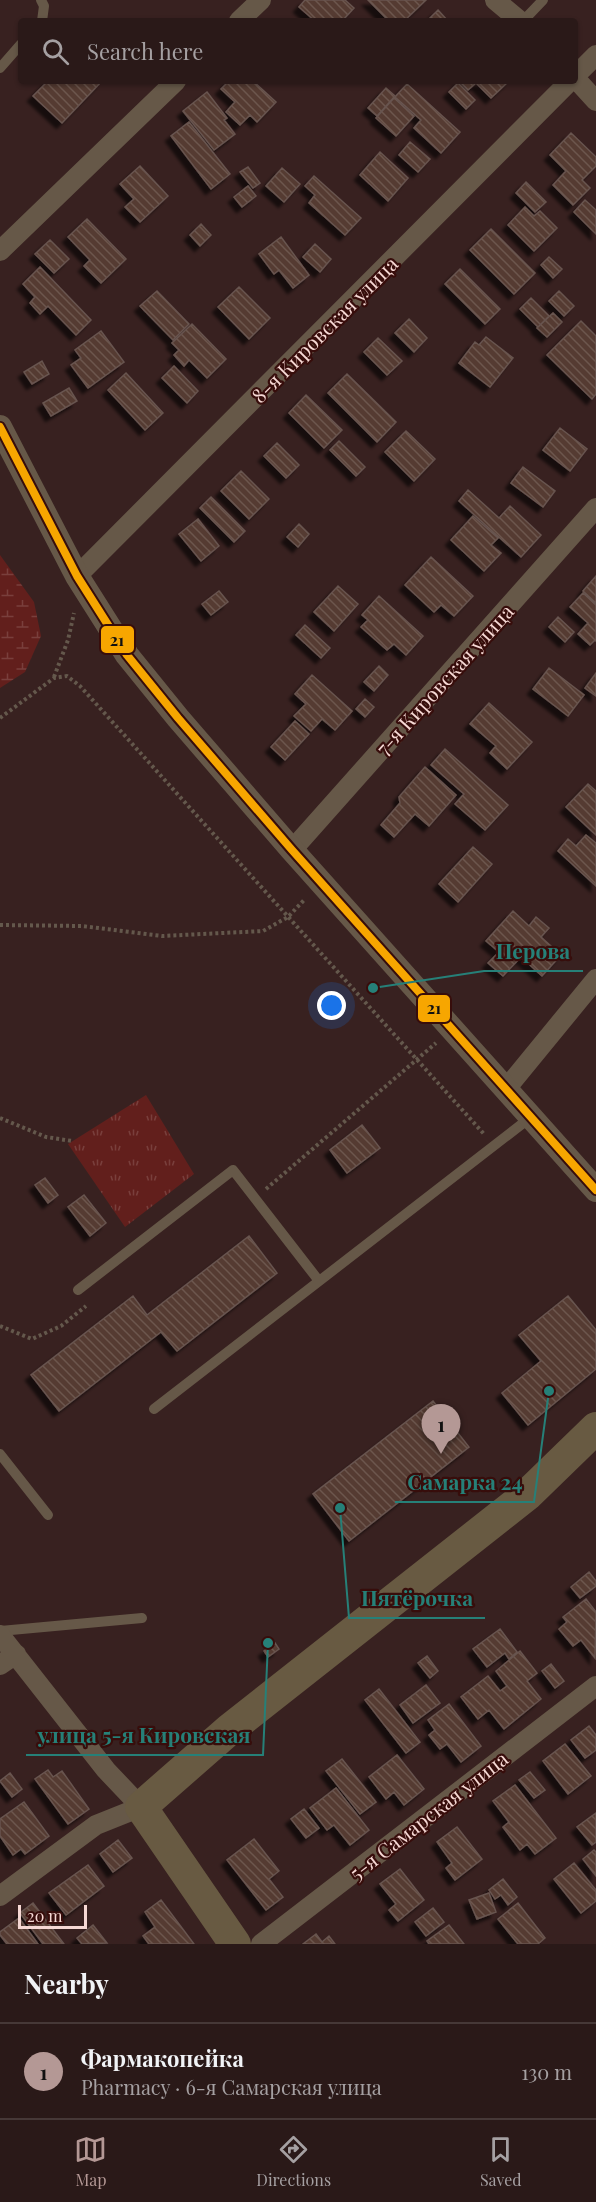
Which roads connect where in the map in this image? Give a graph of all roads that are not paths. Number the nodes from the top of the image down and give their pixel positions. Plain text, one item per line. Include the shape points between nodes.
1 (41, 0) edge
2 (261, 0) edge
3 (495, 0) edge
4 (543, 0) edge
5 (42, 18) edge
6 (242, 18) edge
7 (518, 18) edge
8 (525, 18) edge
9 (18, 47) edge
10 (596, 55) edge
11 (0, 68) edge
12 (578, 74) edge
13 (578, 80) edge
14 (173, 84) edge
15 (567, 84) edge
16 (596, 101) edge
17 (0, 251) edge
18 (0, 427) edge
19 (596, 508) edge
20 (77, 576) junction
21 (292, 850) junction
22 (596, 979) edge
23 (506, 1089) junction
24 (531, 1117) junction
25 (596, 1190) edge
26 (319, 1281) junction
27 (78, 1290) dead end
28 (154, 1409) dead end
29 (596, 1428) edge
30 (0, 1454) edge
31 (48, 1515) dead end
32 (142, 1618) dead end
33 (0, 1633) edge
34 (8, 1660) edge
35 (596, 1686) edge
36 (141, 1807) junction
37 (0, 1896) edge
38 (235, 1944) edge
39 (261, 1944) edge

1 - 5 lane
2 - 6 street
3 - 7 street
4 - 8 lane
9 - 11 lane
10 - 12 street
13 - 16 street
14 - 17 street
15 - 20 street, 8-я Кировская улица
18 - 20 street
19 - 21 street, 7-я Кировская улица
20 - 21 street via 135,664
21 - 23 street
22 - 23 street
23 - 24 street
24 - 25 street
24 - 26 lane
26 - 27 lane via 233,1170
26 - 28 lane
29 - 36 main road via 526,1495 230,1728
30 - 31 lane
32 - 33 lane
33 - 34 street
34 - 36 street
35 - 39 street, 5-я Самарская улица
36 - 37 street via 96,1825
36 - 38 main road

